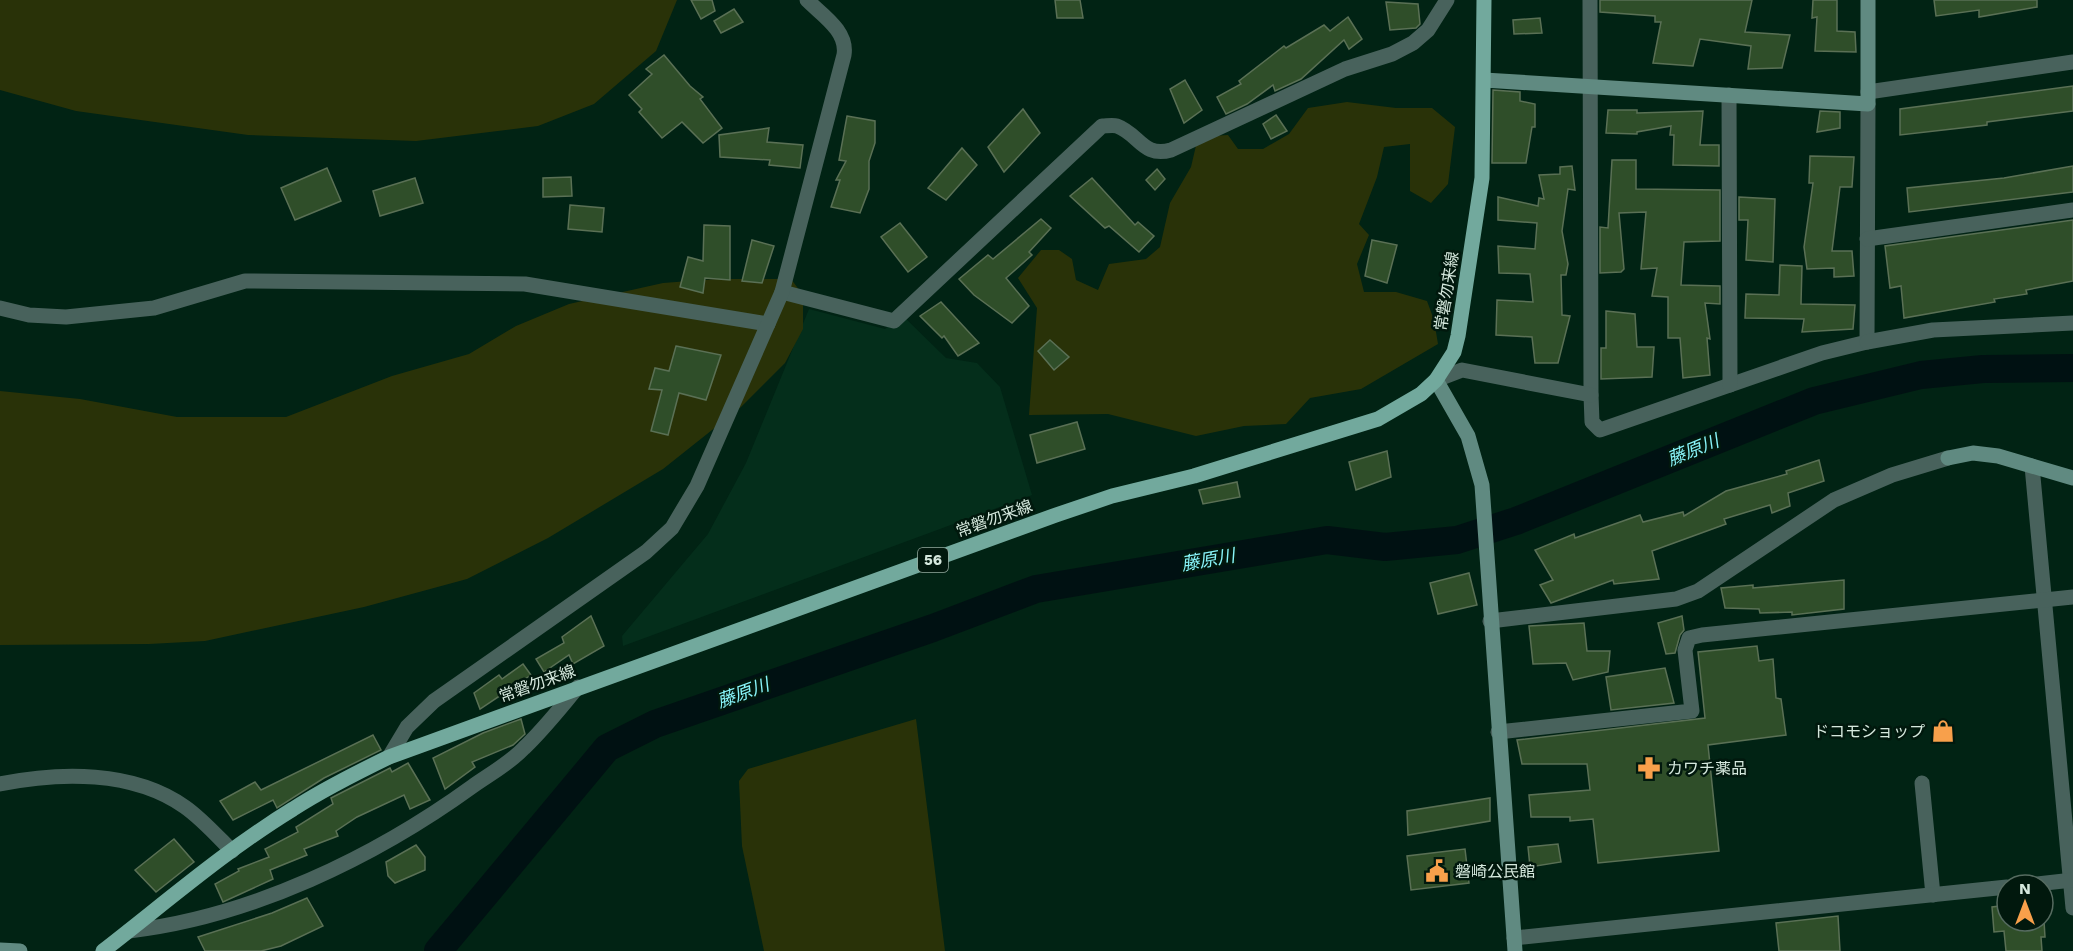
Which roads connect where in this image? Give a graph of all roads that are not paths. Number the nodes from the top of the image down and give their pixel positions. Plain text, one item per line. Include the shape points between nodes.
1 (807, 0) edge
2 (1447, 0) edge
3 (1484, 0) edge
4 (1590, 0) edge
5 (1868, 0) edge
6 (2073, 62) edge
7 (1484, 80) junction
8 (1590, 86) junction
9 (1729, 95) junction
10 (1868, 98) junction
11 (2073, 210) edge
12 (1867, 239) junction
13 (782, 292) junction
14 (0, 308) edge
15 (2073, 323) edge
16 (768, 324) junction
17 (1867, 342) junction
18 (1436, 380) junction
19 (1730, 385) junction
20 (1591, 395) junction
21 (2032, 466) junction
22 (2073, 477) edge
23 (2073, 597) edge
24 (2045, 600) junction
25 (1490, 621) junction
26 (578, 687) junction
27 (1498, 732) junction
28 (389, 757) junction
29 (0, 783) edge
30 (1922, 783) dead end
31 (232, 851) junction
32 (2072, 881) edge
33 (2055, 883) edge
34 (1995, 888) edge
35 (1933, 895) junction
36 (2073, 908) edge
37 (129, 931) junction
38 (1514, 944) edge
39 (0, 951) edge
40 (20, 951) edge
41 (103, 951) edge

1 - 13 street via 842,35 846,45
2 - 13 street via 1428,30 1413,43 1345,69 1171,150 1150,150 1116,126 1102,126 894,321
3 - 7 main road, 常磐勿来線 / 56
4 - 8 street
5 - 10 street
6 - 10 street
7 - 8 street
7 - 18 main road, 常磐勿来線 / 56 via 1482,178 1458,336 1454,352
8 - 9 street
8 - 20 street
9 - 10 street
9 - 19 street
10 - 12 street
11 - 12 street
12 - 17 street
13 - 16 street
14 - 16 street via 29,315 66,317 121,312 154,308 245,281 525,284
15 - 17 street via 1933,330
16 - 28 street via 698,486 672,528 646,552 434,701 407,727
17 - 19 street
18 - 20 street via 1462,370
18 - 25 street via 1468,436 1482,484
18 - 26 main road, 常磐勿来線 / 56 via 1421,394 1378,419 1056,514
19 - 20 street via 1600,430 1592,422
21 - 22 street
21 - 24 street
21 - 25 street via 1973,453 1948,458 1892,475 1834,500 1698,591 1676,599
23 - 24 street
24 - 27 street via 1701,634 1689,638 1685,650 1692,711
24 - 32 street
25 - 27 street
26 - 28 main road, 常磐勿来線 / 56
26 - 37 street via 523,750 384,844 273,894 176,926
27 - 38 street
28 - 31 main road, 常磐勿来線 / 56 via 291,809
29 - 31 street via 72,776 105,778 153,790 184,807
30 - 35 street
31 - 37 main road, 常磐勿来線 / 56
32 - 33 street
32 - 36 street
34 - 35 street
35 - 38 street
37 - 41 main road, 常磐勿来線 / 56
39 - 40 street

